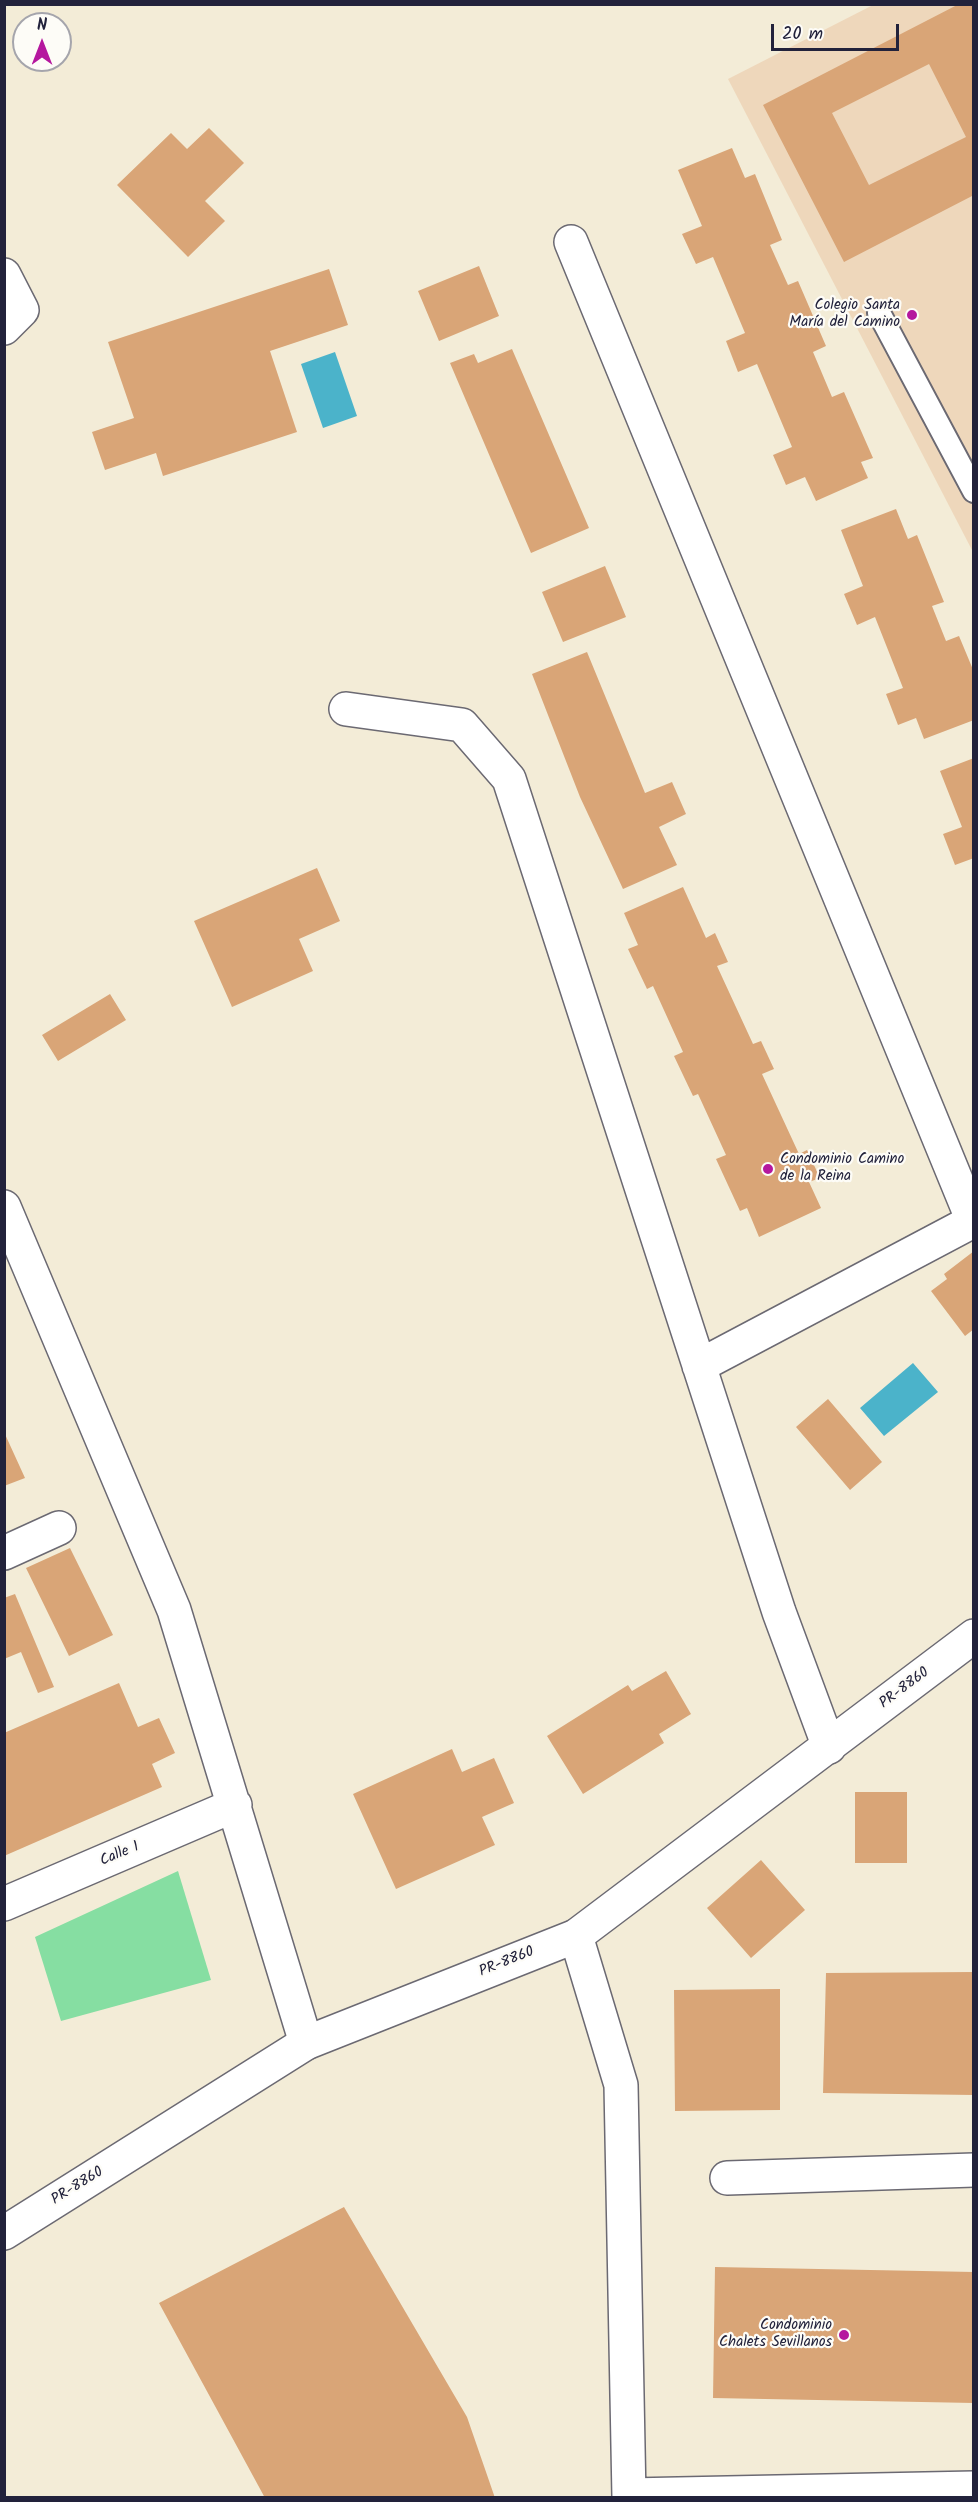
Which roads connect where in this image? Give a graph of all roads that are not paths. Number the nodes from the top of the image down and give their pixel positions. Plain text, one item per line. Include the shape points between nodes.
1 (571, 242) dead end
2 (4, 275) edge
3 (879, 313) dead end
4 (4, 328) edge
5 (974, 490) edge
6 (346, 709) dead end
7 (4, 1207) edge
8 (699, 1366) junction
9 (59, 1528) dead end
10 (4, 1553) edge
11 (974, 1636) edge
12 (829, 1747) junction
13 (235, 1805) junction
14 (4, 1904) edge
15 (576, 1936) junction
16 (306, 2043) junction
17 (974, 2170) edge
18 (727, 2178) dead end
19 (4, 2232) edge
20 (974, 2488) edge
21 (629, 2496) edge

1 - 8 street via 973,1221
2 - 4 street via 22,310
3 - 5 lane
6 - 8 street via 462,725 509,779
7 - 13 street via 174,1610
8 - 12 street via 779,1612
9 - 10 street
11 - 12 street, PR-8860 / PR-8860
12 - 15 street, PR-8860 / PR-8860
13 - 14 street, Calle 1
13 - 16 street
15 - 16 street, PR-8860 / PR-8860
15 - 21 street via 621,2085
16 - 19 street, PR-8860 / PR-8860
17 - 18 street
20 - 21 street

